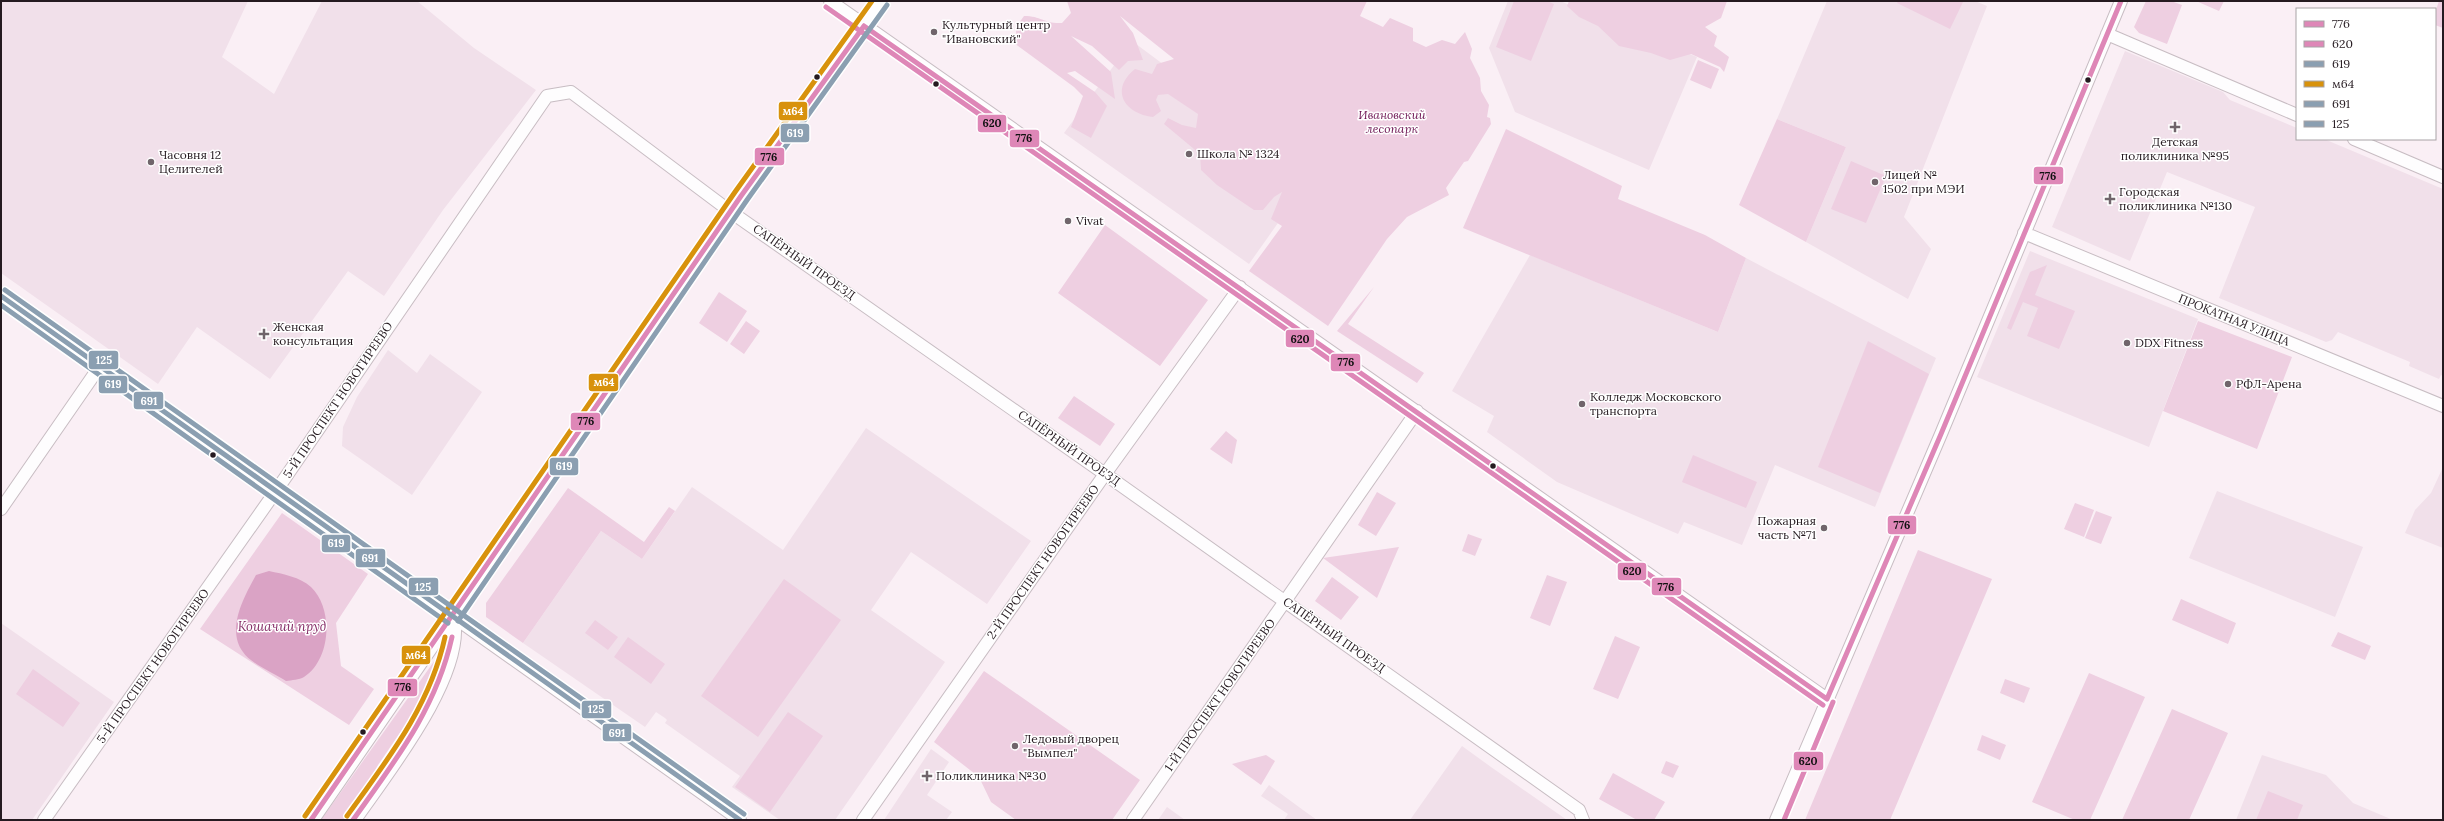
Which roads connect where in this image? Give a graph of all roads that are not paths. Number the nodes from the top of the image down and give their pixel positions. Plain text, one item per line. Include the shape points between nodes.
1 (830, 1) edge
2 (881, 1) edge
3 (2121, 1) edge
4 (864, 26) junction
5 (2107, 34) junction
6 (547, 96) joint
7 (2296, 115) edge
8 (2356, 140) edge
9 (2443, 177) edge
10 (731, 212) junction
11 (2024, 233) junction
12 (1240, 287) junction
13 (1, 296) edge
14 (100, 366) junction
15 (2443, 406) edge
16 (1417, 412) junction
17 (1105, 474) junction
18 (276, 491) junction
19 (1, 508) edge
20 (1285, 601) junction
21 (452, 617) junction
22 (1827, 699) junction
23 (44, 820) edge
24 (311, 820) edge
25 (354, 820) edge
26 (740, 820) edge
27 (863, 820) edge
28 (1133, 820) edge
29 (1583, 820) edge
30 (1776, 820) edge

1 - 4 street
2 - 4 main road
3 - 5 street
4 - 10 main road
4 - 12 street
5 - 7 street
5 - 11 street
6 - 10 street, САПЁРНЫЙ ПРОЕЗД via 571,92
6 - 18 street, 5-Й ПРОСПЕКТ НОВОГИРЕЕВО
8 - 9 street
10 - 17 street, САПЁРНЫЙ ПРОЕЗД
10 - 21 main road
11 - 15 street, ПРОКАТНАЯ УЛИЦА
11 - 22 street
12 - 16 street
12 - 17 street, 2-Й ПРОСПЕКТ НОВОГИРЕЕВО
13 - 14 street
14 - 18 street
14 - 19 street
16 - 20 street, 1-Й ПРОСПЕКТ НОВОГИРЕЕВО
16 - 22 street
17 - 20 street, САПЁРНЫЙ ПРОЕЗД
17 - 27 street, 2-Й ПРОСПЕКТ НОВОГИРЕЕВО
18 - 21 street
18 - 23 street, 5-Й ПРОСПЕКТ НОВОГИРЕЕВО
20 - 28 street, 1-Й ПРОСПЕКТ НОВОГИРЕЕВО
20 - 29 street, САПЁРНЫЙ ПРОЕЗД via 1579,810
21 - 24 main road
21 - 25 main road via 453,634 450,649 432,700 417,727
21 - 26 street
22 - 30 street

